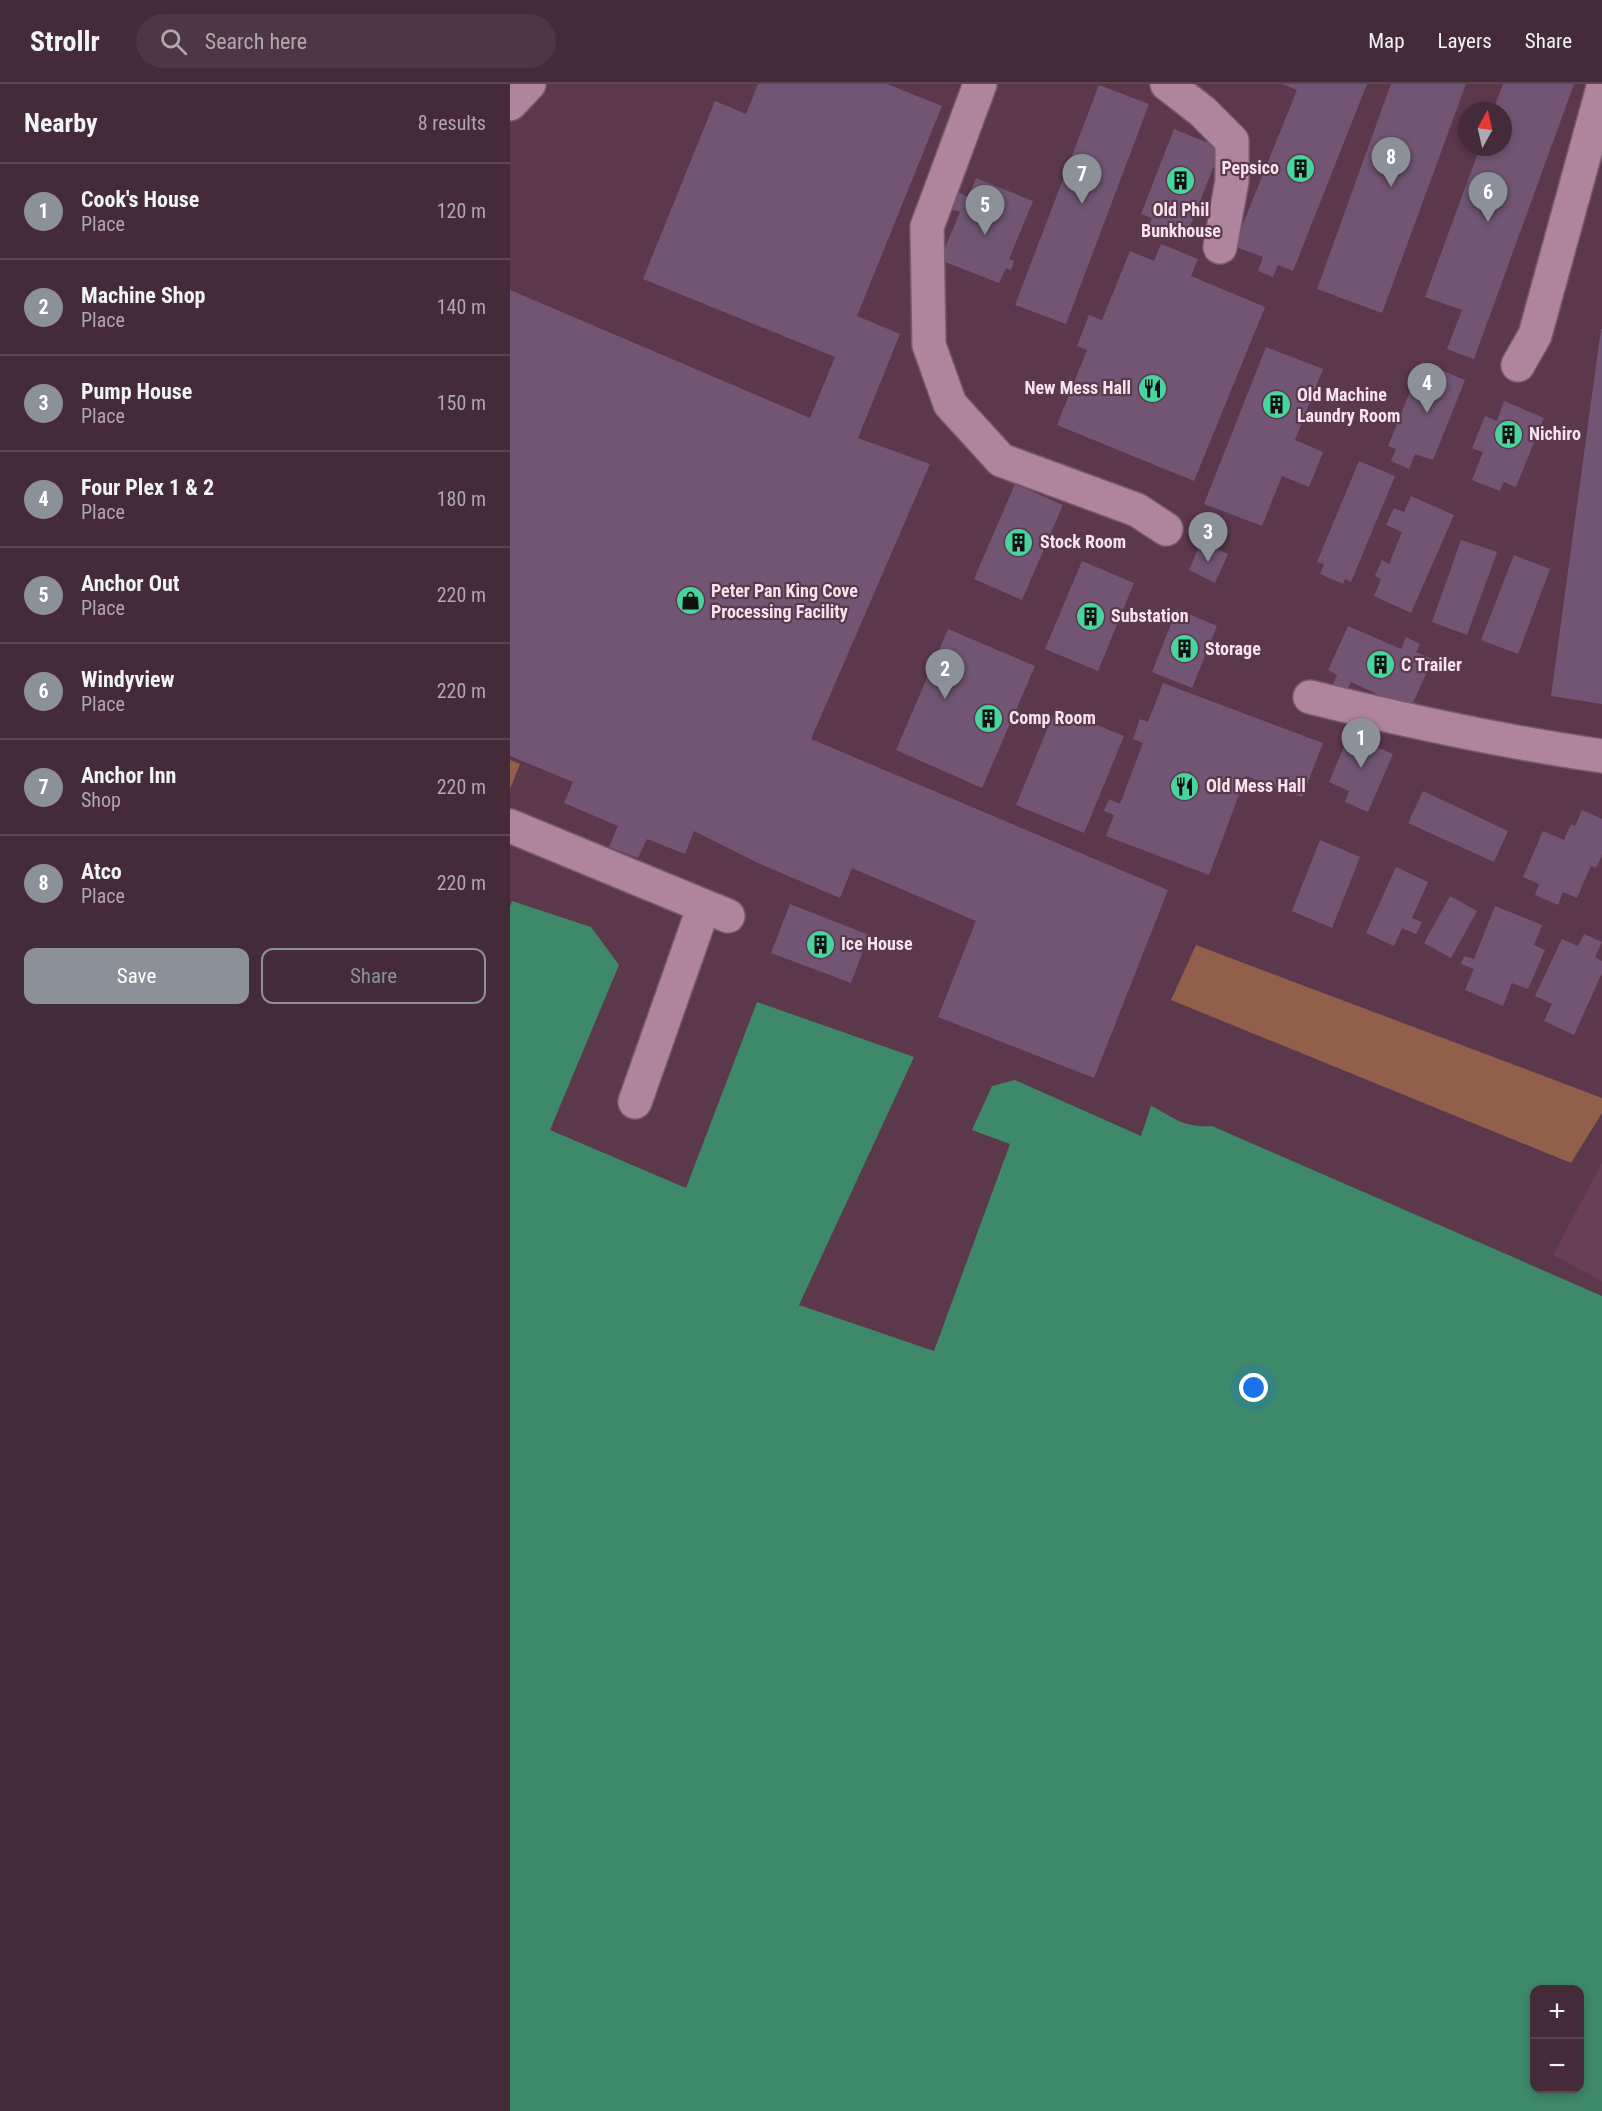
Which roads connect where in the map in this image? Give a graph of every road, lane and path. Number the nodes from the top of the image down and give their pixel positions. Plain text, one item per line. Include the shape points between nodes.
1 (529, 84) edge
2 (980, 84) edge
3 (1167, 84) edge
4 (1602, 91) edge
5 (510, 104) edge
6 (1220, 247) dead end
7 (1518, 365) dead end
8 (1166, 529) dead end
9 (1310, 697) dead end
10 (1602, 756) edge
11 (510, 826) edge
12 (635, 1102) dead end

1 - 5 lane
2 - 8 lane via 927,227 929,345 950,404 1001,460 1137,510
3 - 6 lane via 1232,141 1232,181
4 - 7 lane via 1535,335
9 - 10 lane via 1418,723
11 - 12 lane via 716,911

